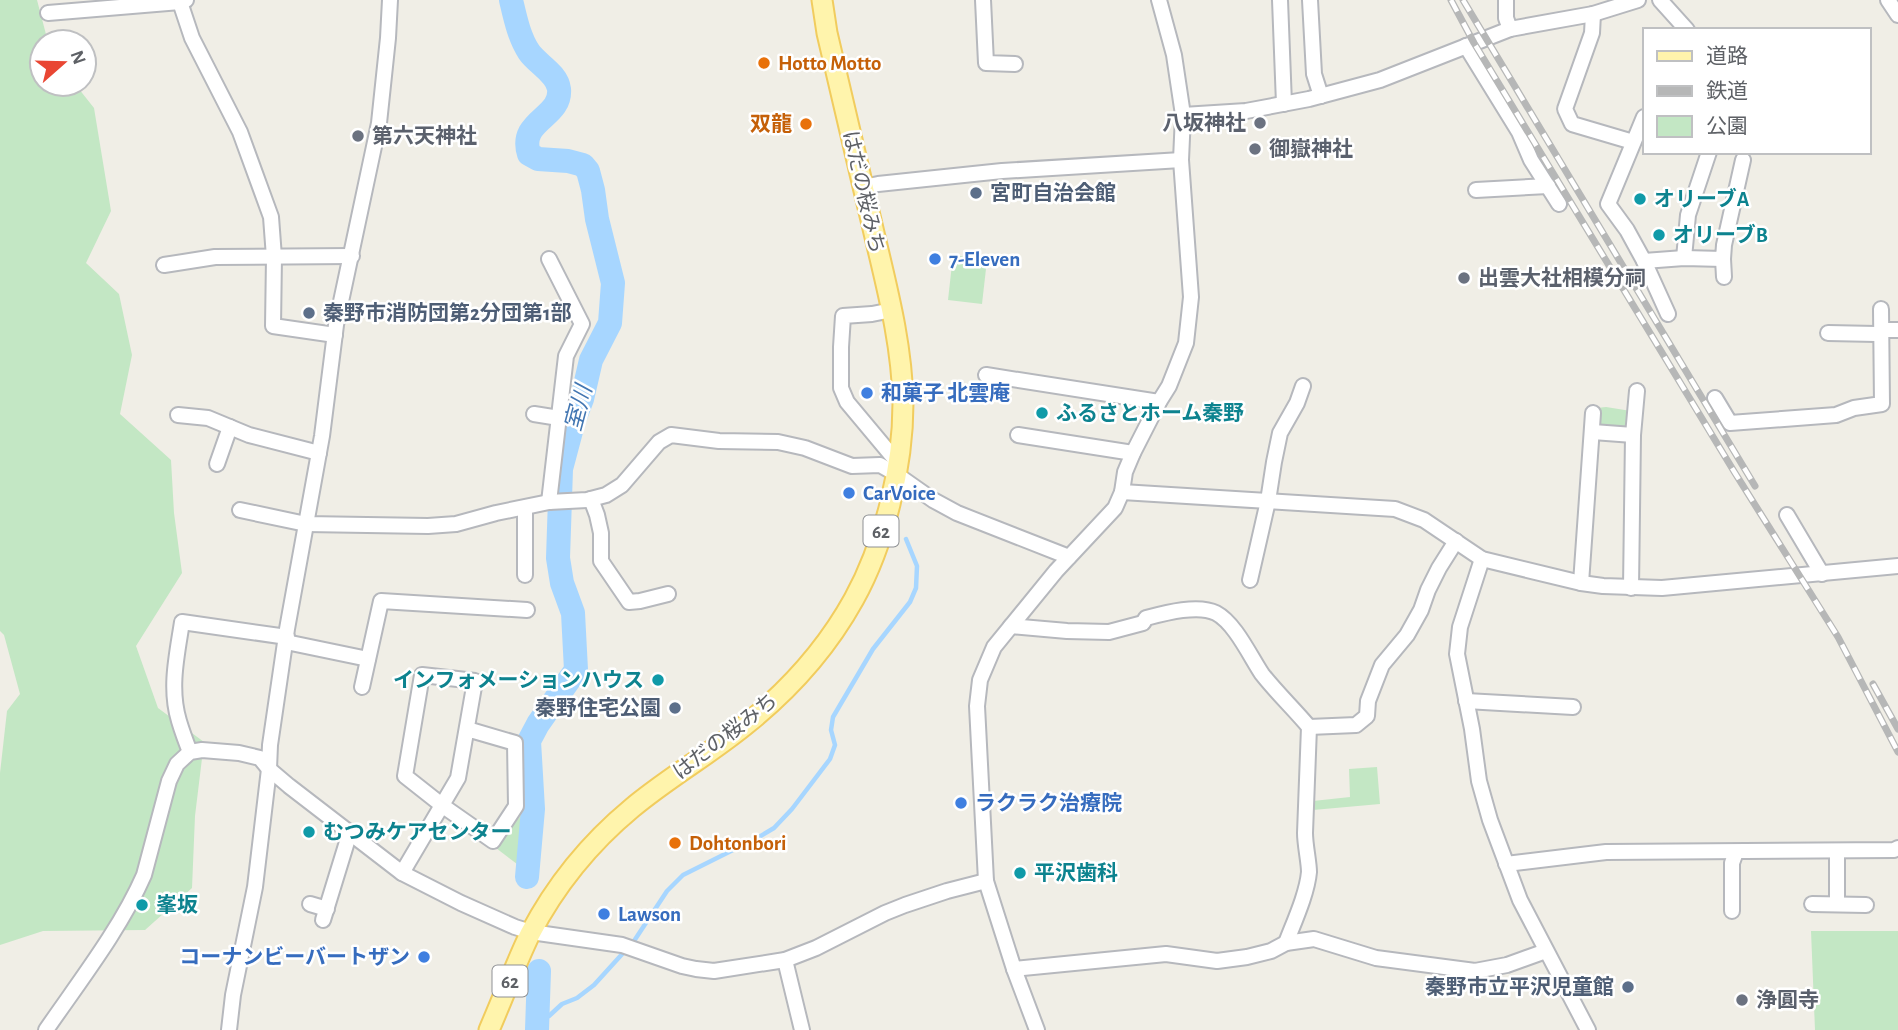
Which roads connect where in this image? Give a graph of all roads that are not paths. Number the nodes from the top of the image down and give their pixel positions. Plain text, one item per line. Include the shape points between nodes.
1 (390, 0) edge
2 (822, 0) edge
3 (983, 0) edge
4 (1159, 0) edge
5 (1280, 0) edge
6 (1314, 0) edge
7 (1506, 0) edge
8 (1638, 0) edge
9 (1660, 0) edge
10 (1888, 0) edge
11 (183, 1) edge
12 (47, 13) dead end
13 (1593, 14) junction
14 (1898, 15) edge
15 (1685, 28) edge
16 (1510, 29) junction
17 (1466, 46) junction
18 (1015, 64) dead end
19 (1321, 96) junction
20 (1284, 104) junction
21 (1183, 116) junction
22 (1643, 119) edge
23 (1633, 142) junction
24 (1708, 154) edge
25 (1181, 160) junction
26 (1743, 160) dead end
27 (1548, 186) junction
28 (863, 187) junction
29 (1476, 190) dead end
30 (1559, 204) dead end
31 (352, 256) junction
32 (274, 257) junction
33 (1684, 258) junction
34 (549, 259) dead end
35 (1723, 259) junction
36 (1644, 261) junction
37 (164, 265) dead end
38 (1724, 277) dead end
39 (1881, 309) dead end
40 (892, 310) junction
41 (1668, 314) dead end
42 (1898, 330) edge
43 (1881, 332) junction
44 (1828, 333) dead end
45 (335, 335) junction
46 (986, 375) dead end
47 (1303, 386) dead end
48 (1637, 391) dead end
49 (1715, 398) dead end
50 (1159, 402) junction
51 (1297, 403) junction
52 (1313, 405) dead end
53 (1593, 413) dead end
54 (534, 414) dead end
55 (178, 415) dead end
56 (559, 418) junction
57 (230, 428) junction
58 (1593, 432) junction
59 (1017, 435) dead end
60 (1633, 435) junction
61 (319, 453) junction
62 (1133, 453) junction
63 (217, 464) dead end
64 (897, 468) junction
65 (1122, 492) junction
66 (591, 499) junction
67 (1268, 501) junction
68 (551, 502) junction
69 (525, 508) junction
70 (240, 510) dead end
71 (1787, 514) dead end
72 (306, 524) junction
73 (1456, 541) junction
74 (1069, 557) junction
75 (1482, 559) junction
76 (1898, 566) edge
77 (1256, 571) dead end
78 (1822, 574) junction
79 (525, 575) dead end
80 (1581, 583) junction
81 (1631, 588) junction
82 (668, 594) dead end
83 (527, 610) dead end
84 (1011, 626) junction
85 (286, 640) junction
86 (368, 659) junction
87 (362, 687) dead end
88 (1466, 701) junction
89 (1573, 708) dead end
90 (1309, 727) junction
91 (467, 729) junction
92 (190, 752) junction
93 (269, 769) junction
94 (443, 806) junction
95 (350, 832) junction
96 (1898, 848) edge
97 (1737, 852) junction
98 (1837, 852) junction
99 (1506, 864) junction
100 (402, 873) junction
101 (986, 881) junction
102 (310, 904) dead end
103 (1812, 904) dead end
104 (1838, 904) junction
105 (1866, 905) dead end
106 (1732, 911) dead end
107 (531, 932) junction
108 (1286, 943) junction
109 (1546, 951) junction
110 (785, 960) junction
111 (1014, 969) junction
112 (46, 1030) edge
113 (229, 1030) edge
114 (489, 1030) edge
115 (802, 1030) edge
116 (1037, 1030) edge
117 (1588, 1030) edge

1 - 31 street via 379,123
2 - 28 main road, はだの桜みち / 62
3 - 18 street via 986,63
4 - 21 street via 1174,55
5 - 20 street via 1275,35
6 - 19 street via 1314,74
7 - 16 street
8 - 13 street
9 - 15 street
10 - 14 street
11 - 12 street
11 - 32 street via 192,38 240,132 271,217
13 - 16 street
13 - 23 street via 1592,33 1565,109 1572,124
16 - 17 street
17 - 19 street via 1380,80
17 - 27 street
19 - 20 street
20 - 21 street
21 - 25 street
22 - 23 street
23 - 36 street via 1608,204
24 - 33 street via 1688,215
25 - 28 street via 1002,171
25 - 50 street via 1191,297 1186,343
26 - 35 street
27 - 29 street
27 - 30 street
28 - 40 main road, はだの桜みち / 62
31 - 32 street
31 - 45 street
32 - 37 street via 215,257
32 - 45 street via 273,326
33 - 35 street
33 - 36 street
34 - 56 street via 573,294 582,324 566,356
35 - 38 street
36 - 41 street
39 - 43 street
40 - 64 main road, はだの桜みち / 62 via 903,404
40 - 64 street via 843,316 841,388
42 - 43 street
43 - 44 street
43 - 49 street via 1882,404 1836,415 1730,423
45 - 61 street
46 - 50 street
47 - 51 street
48 - 60 street
50 - 62 street
51 - 52 street
51 - 67 street via 1280,433
53 - 58 street
54 - 56 street
55 - 57 street via 208,418
56 - 68 street
57 - 61 street
57 - 63 street
58 - 60 street
58 - 80 street
59 - 62 street
60 - 81 street
61 - 72 street
62 - 65 street
64 - 66 street via 852,466 778,442 671,435 659,442 622,485
64 - 74 street via 933,500 957,513
64 - 107 main road, はだの桜みち / 62 via 873,556 854,598 822,648 770,705 608,828 554,894
65 - 67 street
65 - 74 street via 1109,516
66 - 68 street
66 - 82 street via 601,533 601,561 629,602
67 - 73 street via 1395,509 1424,520
67 - 77 street
68 - 69 street
69 - 72 street via 456,524
69 - 79 street
70 - 72 street
71 - 78 street
72 - 85 street
73 - 75 street
73 - 90 street via 1407,635 1382,665 1367,716 1356,725
74 - 84 street
75 - 80 street
75 - 88 street via 1460,627 1458,666
76 - 78 street
78 - 81 street
80 - 81 street
83 - 86 street via 381,601
84 - 90 street via 1109,632 1170,612 1197,609 1216,613
84 - 101 street via 994,647 980,680 976,706
85 - 86 street
85 - 92 street via 182,622 173,678 179,722
85 - 93 street
86 - 87 street
88 - 89 street
88 - 99 street via 1479,780
90 - 108 street via 1305,833 1309,872
91 - 94 street via 458,778
91 - 94 street via 516,743 516,806 493,841
91 - 94 street via 475,681 422,675 405,776
92 - 93 street via 239,752 260,758
92 - 112 street via 169,781 144,875 125,913
93 - 95 street
93 - 113 street via 255,887
94 - 100 street
95 - 100 street
95 - 102 street via 325,914
96 - 98 street
97 - 98 street
97 - 99 street via 1606,852
97 - 106 street via 1732,863
98 - 104 street
99 - 109 street
100 - 107 street
101 - 110 street via 905,905
101 - 111 street
103 - 104 street
104 - 105 street
107 - 110 street via 622,945 682,966 714,971
107 - 114 main road, はだの桜みち / 62
108 - 109 street via 1314,939 1376,958 1475,971
108 - 111 street via 1270,951 1217,961 1166,954
109 - 117 street
110 - 115 street
111 - 116 street

